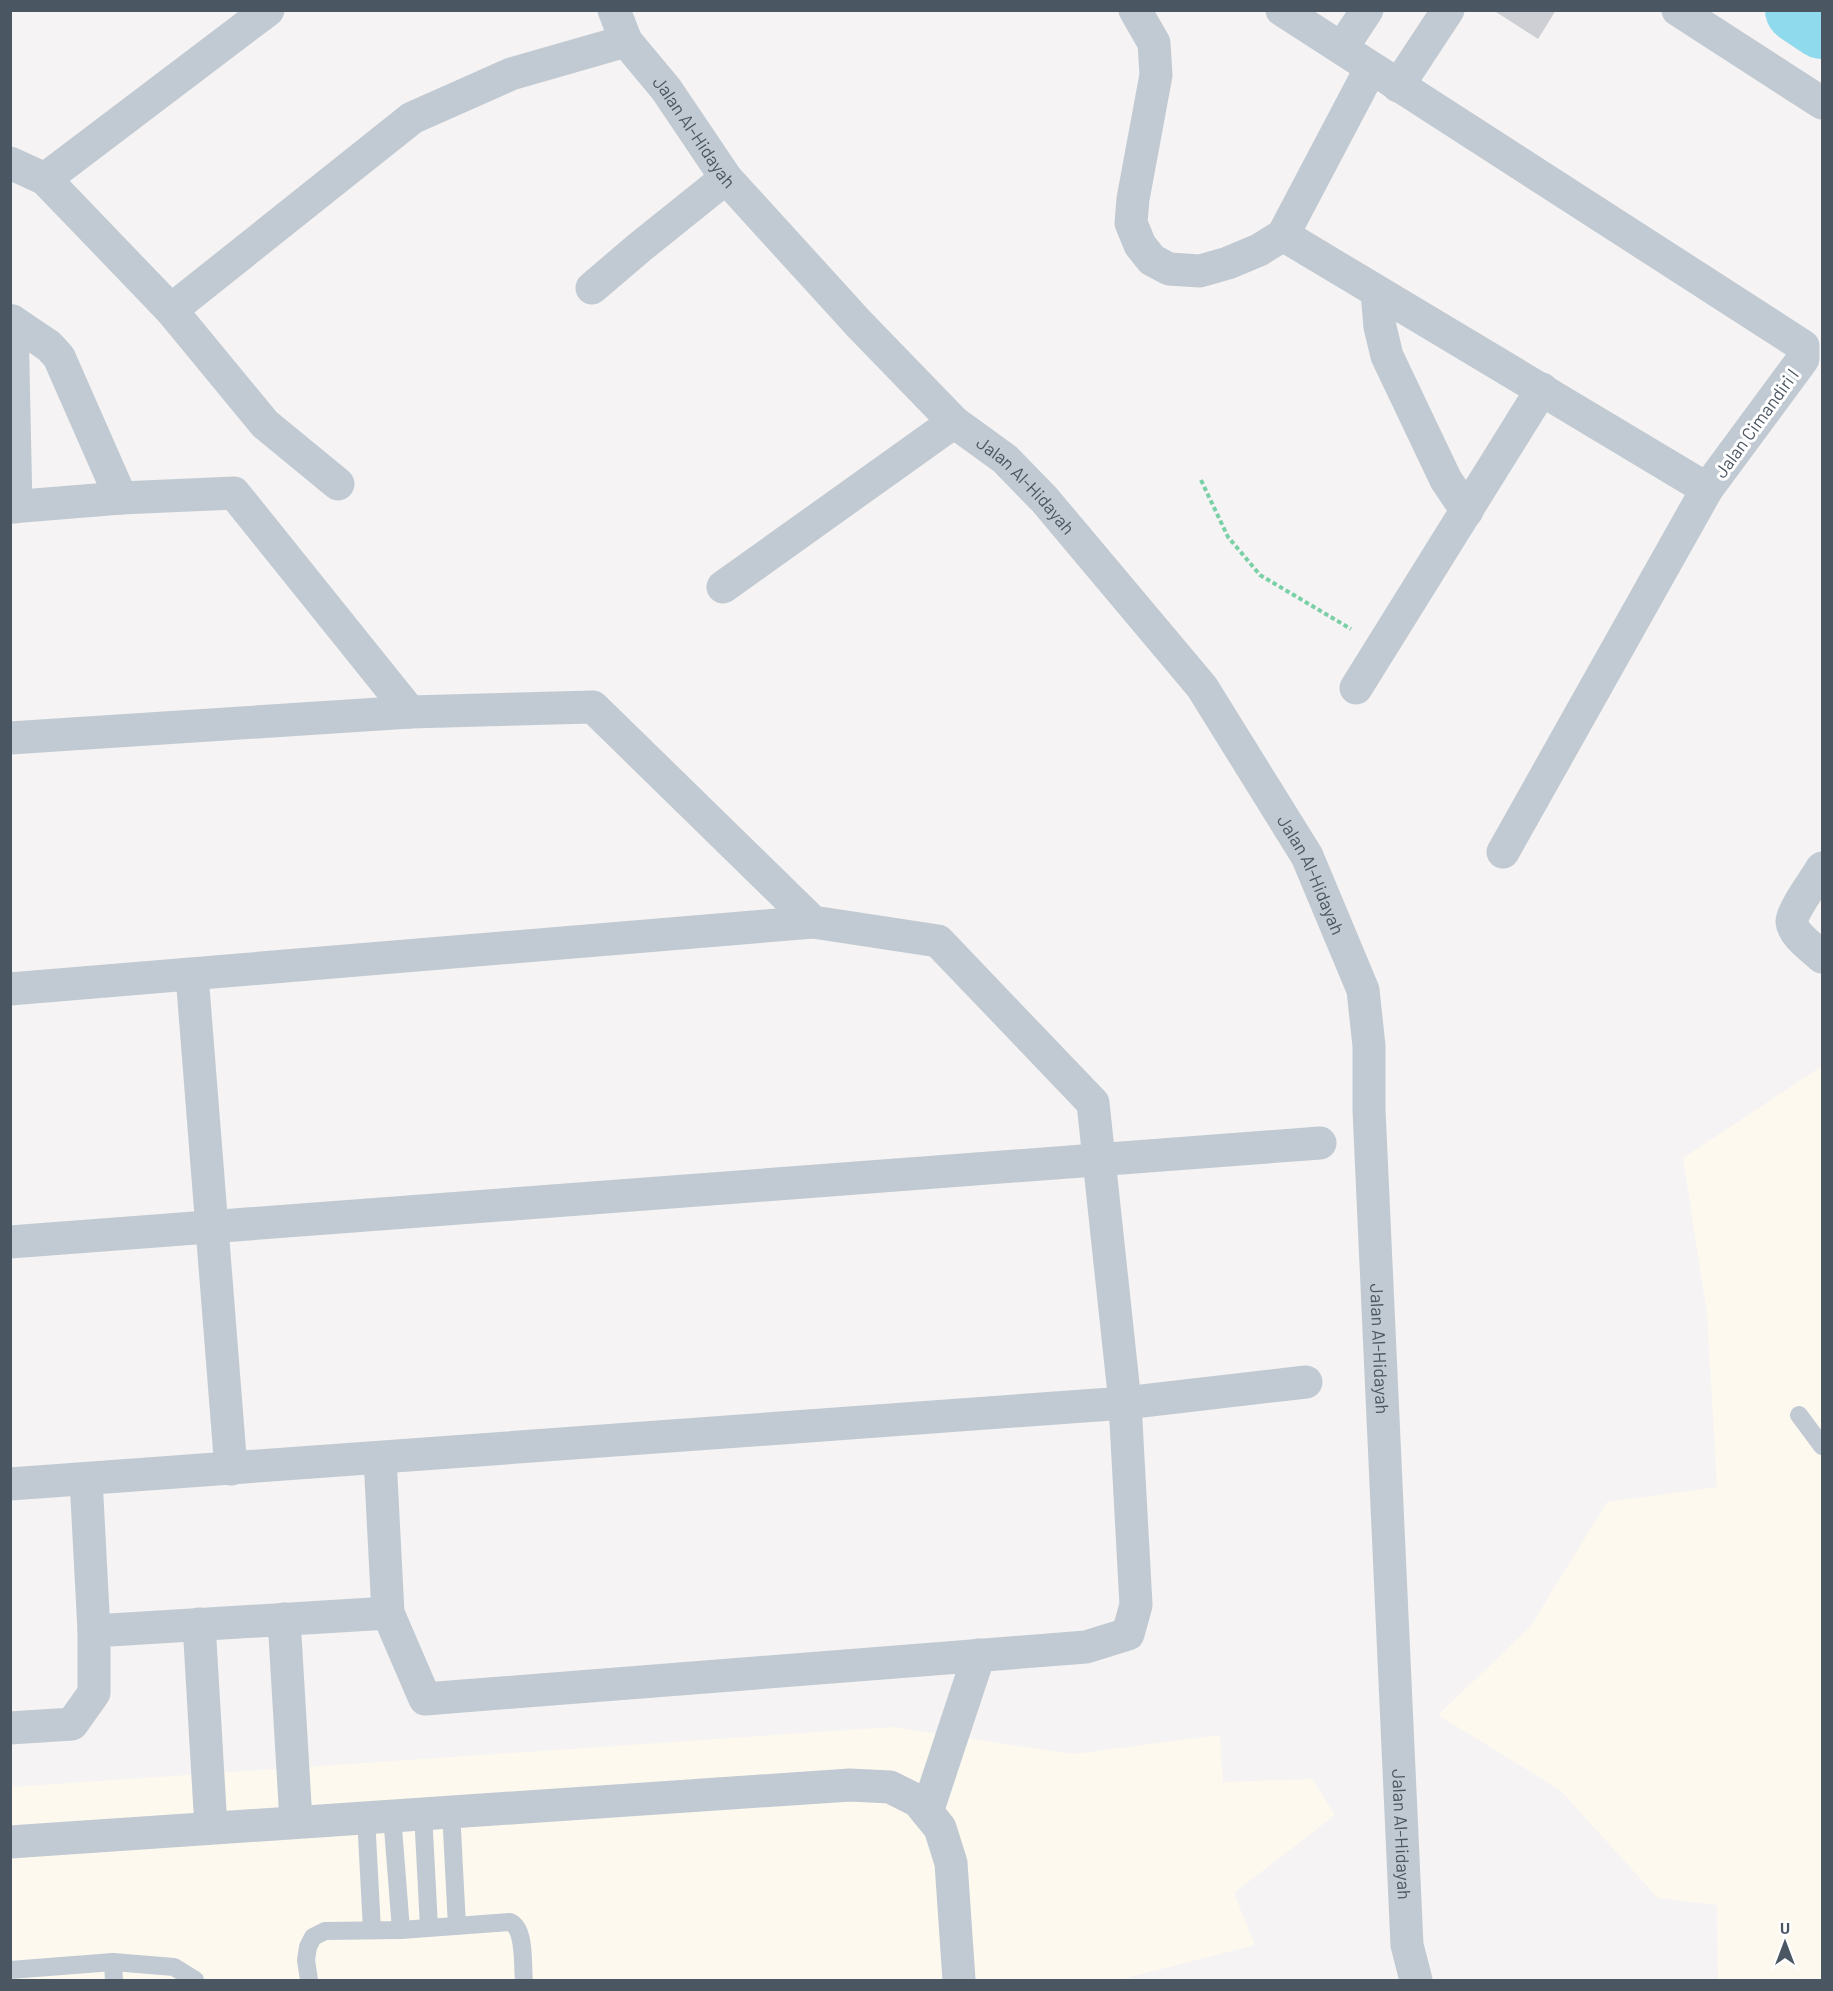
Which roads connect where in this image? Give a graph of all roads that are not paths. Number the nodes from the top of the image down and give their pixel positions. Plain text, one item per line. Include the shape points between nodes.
1 (268, 10) edge
2 (614, 10) edge
3 (1136, 10) edge
4 (1282, 10) edge
5 (1367, 10) edge
6 (1448, 10) edge
7 (1678, 10) edge
8 (626, 41) junction
9 (1342, 48) junction
10 (1371, 68) junction
11 (1398, 86) junction
12 (1822, 104) edge
13 (10, 163) edge
14 (726, 178) junction
15 (45, 179) junction
16 (1282, 235) junction
17 (592, 288) dead end
18 (1377, 292) junction
19 (171, 310) junction
20 (1542, 389) junction
21 (954, 422) junction
22 (338, 484) dead end
23 (1707, 489) junction
24 (121, 498) junction
25 (13, 507) edge
26 (1467, 511) junction
27 (723, 587) dead end
28 (1356, 688) dead end
29 (410, 712) junction
30 (10, 738) edge
31 (1503, 852) dead end
32 (1822, 868) edge
33 (813, 922) junction
34 (1822, 957) edge
35 (192, 975) junction
36 (10, 989) edge
37 (1320, 1143) dead end
38 (1099, 1159) junction
39 (212, 1227) junction
40 (10, 1242) edge
41 (1306, 1382) dead end
42 (1125, 1403) junction
43 (1799, 1415) dead end
44 (1822, 1446) edge
45 (380, 1458) junction
46 (231, 1469) junction
47 (86, 1479) junction
48 (10, 1484) edge
49 (388, 1613) junction
50 (284, 1619) junction
51 (199, 1624) junction
52 (94, 1631) junction
53 (979, 1655) junction
54 (10, 1728) edge
55 (927, 1812) junction
56 (408, 1814) junction
57 (296, 1821) junction
58 (211, 1827) junction
59 (10, 1842) edge
60 (458, 1926) junction
61 (429, 1927) junction
62 (401, 1929) junction
63 (372, 1930) junction
64 (10, 1970) edge
65 (114, 1971) edge
66 (53, 1974) edge
67 (195, 1980) edge
68 (309, 1980) edge
69 (524, 1980) edge
70 (958, 1980) edge
71 (1416, 1980) edge

1 - 15 street
2 - 8 street, Jalan Al-Hidayah
3 - 16 street via 1154,43 1156,75 1133,199 1131,223 1140,245 1152,260 1169,269 1200,271 1259,250
4 - 9 street, Jalan Cimandiri I
5 - 9 street
6 - 11 street
7 - 12 street
8 - 14 street, Jalan Al-Hidayah via 666,89
8 - 19 street via 511,74 412,118
9 - 10 street, Jalan Cimandiri I
10 - 11 street, Jalan Cimandiri I
10 - 16 street
11 - 23 street, Jalan Cimandiri I via 1803,346 1803,359
13 - 15 street
14 - 17 street
14 - 21 street, Jalan Al-Hidayah
15 - 19 street
16 - 18 street
18 - 20 street
18 - 26 street via 1387,356 1446,480
19 - 22 street via 265,424
20 - 23 street
20 - 26 street
21 - 27 street
21 - 71 street, Jalan Al-Hidayah via 1005,459 1044,499 1202,687 1307,856 1363,990 1369,1046 1369,1122 1407,1945
23 - 31 street, Jalan Cimandiri I
24 - 25 street
24 - 25 street via 59,357 12,321
24 - 29 street via 234,493
26 - 28 street
29 - 30 street
29 - 33 street via 593,707
32 - 34 street via 1792,922
33 - 35 street
33 - 38 street via 938,941 1093,1102
35 - 36 street
35 - 39 street
37 - 38 street
38 - 39 street
38 - 42 street
39 - 40 street
39 - 46 street
41 - 42 street
42 - 45 street
42 - 53 street via 1136,1605 1128,1634 1086,1647
43 - 44 lane
45 - 46 street
45 - 49 street
46 - 47 street
47 - 48 street
47 - 52 street
49 - 50 street
49 - 53 street via 425,1699
50 - 51 street
50 - 57 street
51 - 52 street
51 - 58 street
52 - 54 street via 94,1693 72,1724
53 - 55 street
55 - 56 street via 918,1801 890,1787 850,1785
55 - 70 street via 940,1828 951,1863
56 - 57 street
56 - 60 lane
56 - 61 lane
56 - 62 lane
56 - 63 lane
57 - 58 street
58 - 59 street
60 - 61 lane
60 - 69 lane via 510,1922 517,1926
61 - 62 lane
62 - 63 lane
63 - 68 lane via 326,1931 313,1937 306,1960
64 - 66 lane
65 - 66 lane
65 - 67 lane via 174,1967

